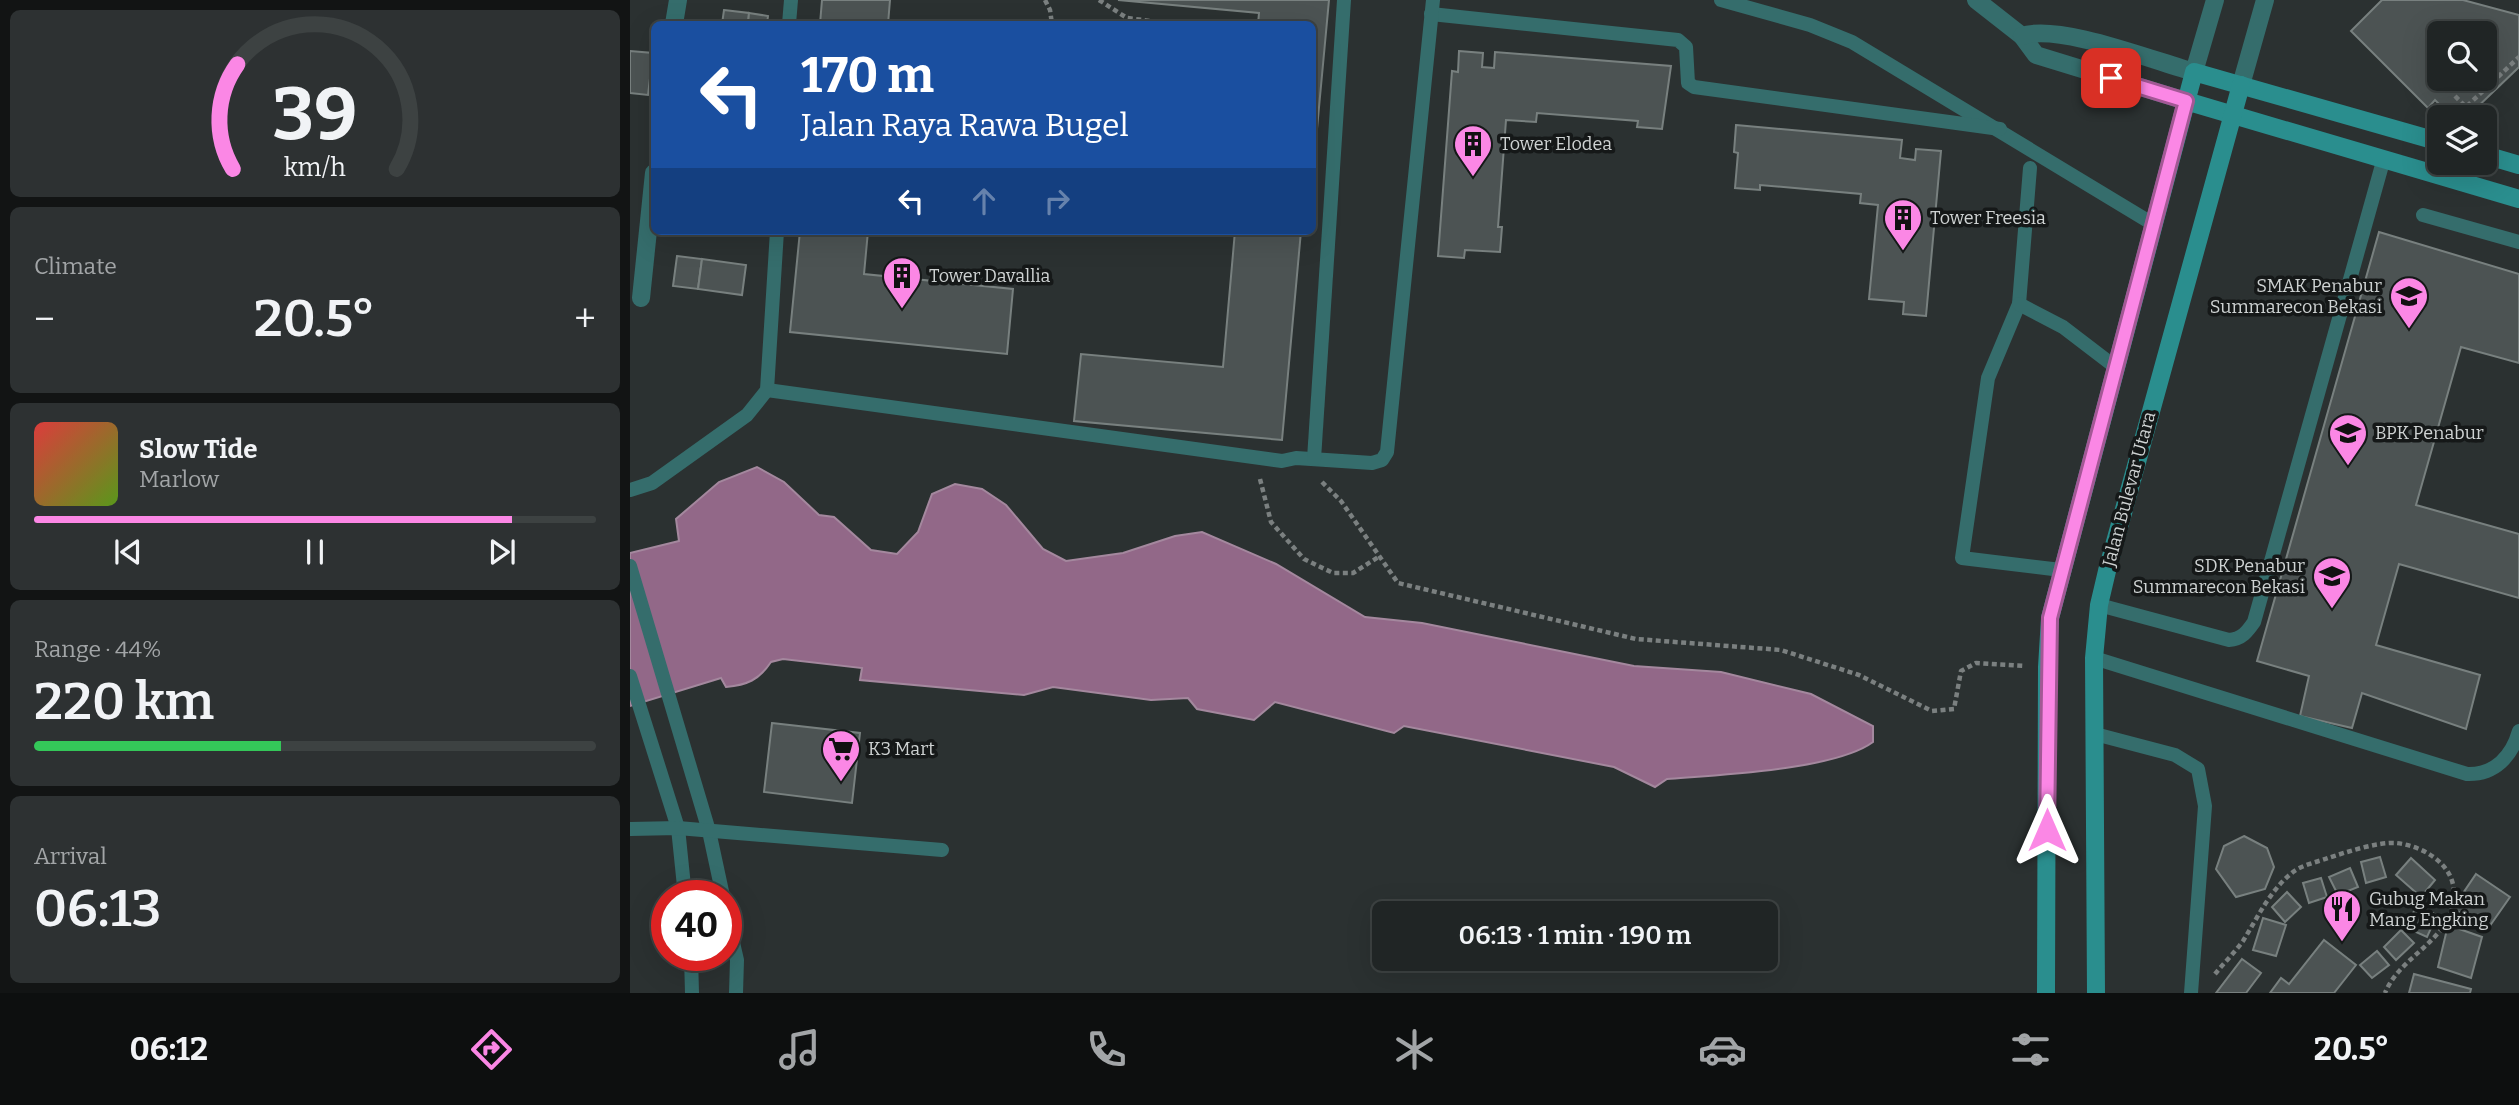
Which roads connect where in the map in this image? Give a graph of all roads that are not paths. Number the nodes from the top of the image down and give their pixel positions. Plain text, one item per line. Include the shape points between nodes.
1 (678, 0) edge
2 (791, 0) edge
3 (1344, 0) edge
4 (1721, 0) edge
5 (1976, 0) edge
6 (2215, 0) edge
7 (2265, 0) edge
8 (1432, 7) edge
9 (674, 21) edge
10 (789, 21) edge
11 (2022, 36) junction
12 (2194, 72) junction
13 (2241, 85) junction
14 (2186, 101) junction
15 (2233, 115) junction
16 (2000, 129) junction
17 (2427, 138) edge
18 (2384, 158) junction
19 (2497, 159) edge
20 (2519, 165) edge
21 (2030, 168) dead end
22 (2519, 199) edge
23 (651, 202) edge
24 (2423, 215) dead end
25 (2153, 224) junction
26 (777, 235) edge
27 (2519, 242) edge
28 (641, 298) dead end
29 (2019, 304) junction
30 (2114, 366) junction
31 (767, 390) junction
32 (1314, 459) junction
33 (630, 490) edge
34 (630, 566) edge
35 (2061, 570) junction
36 (2099, 604) junction
37 (2094, 658) junction
38 (630, 676) edge
39 (2519, 731) edge
40 (2095, 734) junction
41 (678, 828) junction
42 (630, 829) edge
43 (709, 831) junction
44 (942, 850) dead end
45 (683, 880) edge
46 (720, 880) edge
47 (691, 971) edge
48 (737, 971) edge
49 (2191, 990) edge
50 (692, 993) edge
51 (736, 993) edge
52 (2046, 993) edge
53 (2096, 993) edge

1 - 9 street
2 - 10 lane
3 - 32 lane
4 - 16 lane via 1830,31
5 - 11 street
6 - 12 street
7 - 13 street, Jalan Bulevar Utara
8 - 16 lane via 1678,40 1686,47 1688,83 1695,87
8 - 32 lane via 1387,452 1372,463
11 - 12 street via 2042,32 2068,36
11 - 14 street via 2036,55
12 - 13 street
12 - 14 street
13 - 15 street, Jalan Bulevar Utara
13 - 17 street
14 - 15 street
14 - 25 street
15 - 18 street
15 - 36 street, Jalan Bulevar Utara
16 - 25 lane via 2067,175
18 - 22 street
18 - 36 lane via 2254,622 2238,639 2229,640
19 - 20 street
21 - 29 lane
23 - 28 street
24 - 27 lane
25 - 30 street
26 - 31 lane
29 - 30 lane via 2063,327
29 - 35 lane via 1988,378 1962,558
30 - 35 street
31 - 32 lane via 1255,458
31 - 33 lane via 747,415 652,483
34 - 43 lane
35 - 52 street via 2050,618 2047,667
36 - 37 street, Jalan Bulevar Utara
37 - 39 lane via 2467,774 2477,774 2506,758 2514,750
37 - 40 street, Jalan Bulevar Utara
38 - 41 lane
40 - 49 lane via 2175,755 2197,769 2205,806
40 - 53 street, Jalan Bulevar Utara
41 - 42 lane
41 - 43 lane
41 - 45 lane
43 - 44 lane
43 - 46 lane
47 - 50 lane
48 - 51 lane

